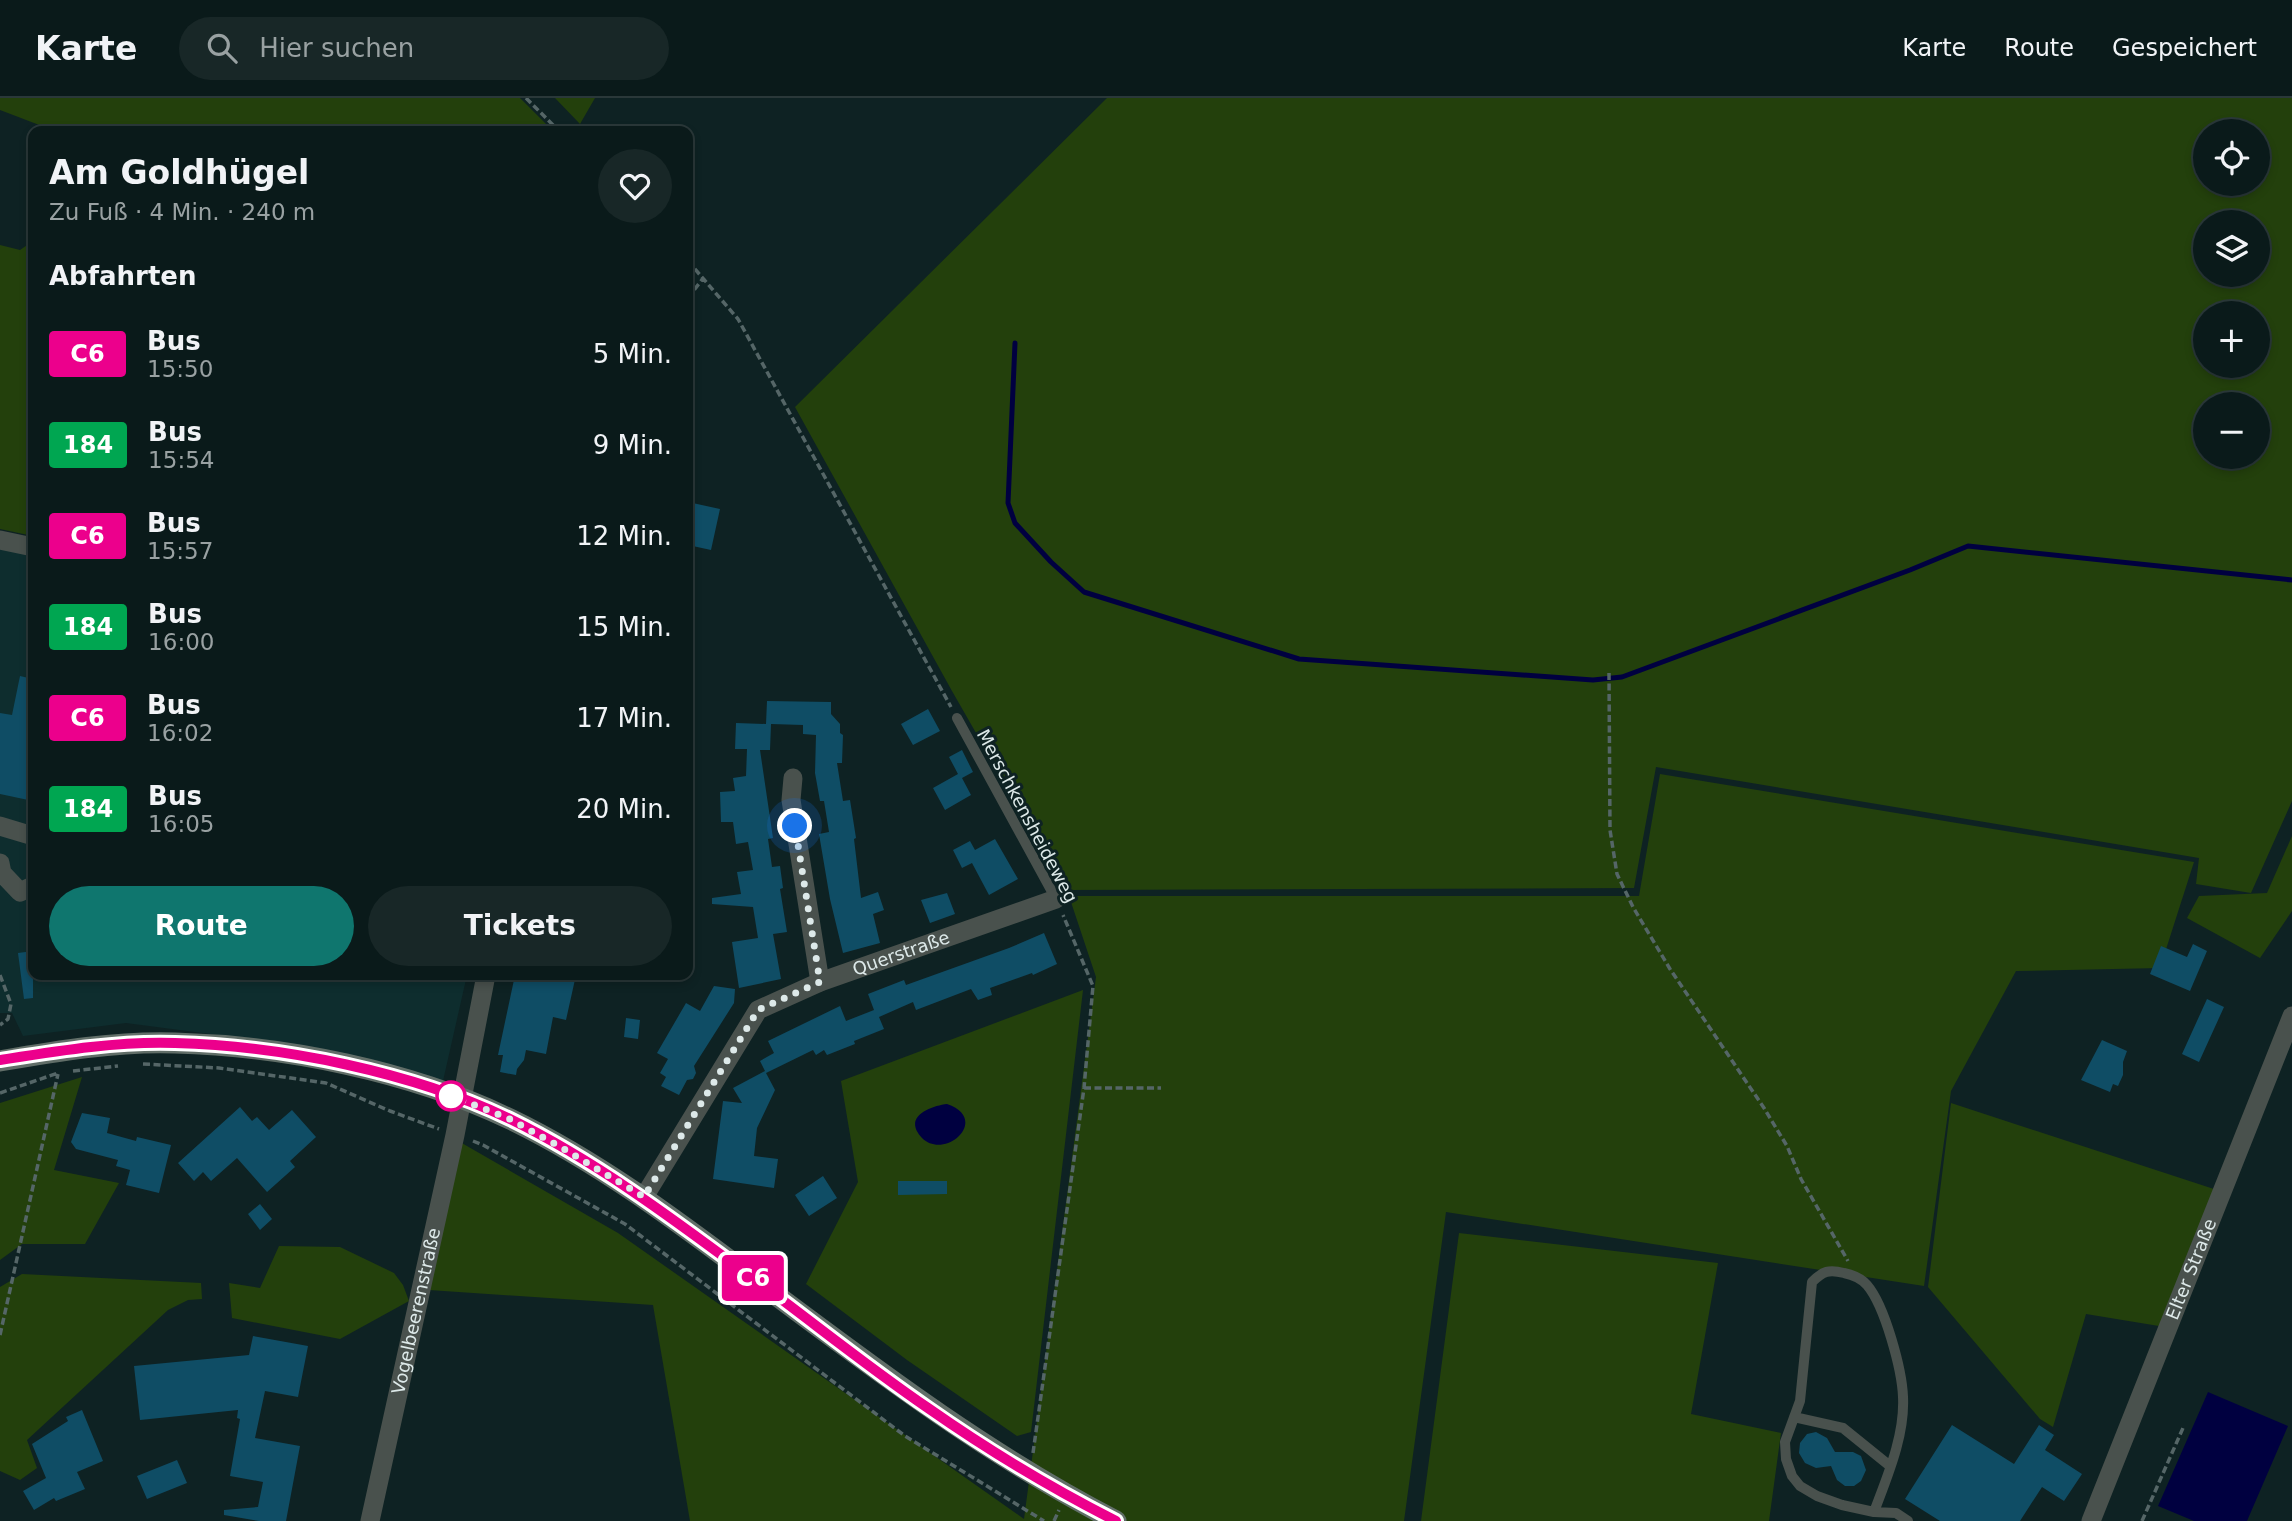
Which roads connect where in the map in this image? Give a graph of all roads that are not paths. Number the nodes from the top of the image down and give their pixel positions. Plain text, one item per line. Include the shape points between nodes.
1 (0, 540) edge
2 (28, 546) edge
3 (957, 718) road end
4 (793, 778) dead end
5 (0, 826) edge
6 (28, 834) edge
7 (0, 863) edge
8 (28, 888) edge
9 (1056, 899) joint
10 (485, 980) edge
11 (820, 982) junction
12 (2292, 1016) edge
13 (0, 1060) edge
14 (461, 1100) junction
15 (644, 1197) junction
16 (1794, 1417) junction
17 (1889, 1466) junction
18 (1874, 1512) junction
19 (370, 1521) edge
20 (1116, 1521) edge
21 (1908, 1521) edge
22 (2091, 1521) edge

1 - 2 street
3 - 9 lane, Merschkensheideweg
4 - 11 street via 791,800
5 - 6 street
7 - 8 street via 2,873 20,892
9 - 11 street, Querstraße
10 - 14 street, Vogelbeerenstraße
11 - 15 street, Querstraße via 758,1010
12 - 22 street, Elter Straße
13 - 14 main road via 129,1044 229,1046 367,1069
14 - 15 main road via 508,1118
14 - 19 street, Vogelbeerenstraße
15 - 20 main road via 928,1408 1025,1471
16 - 17 lane via 1843,1428
16 - 17 lane via 1800,1401 1812,1282 1821,1272 1831,1270 1855,1275 1880,1306 1903,1396 1902,1424
16 - 18 lane via 1785,1442 1786,1459 1800,1486 1842,1505
17 - 18 lane
18 - 21 lane via 1896,1513

